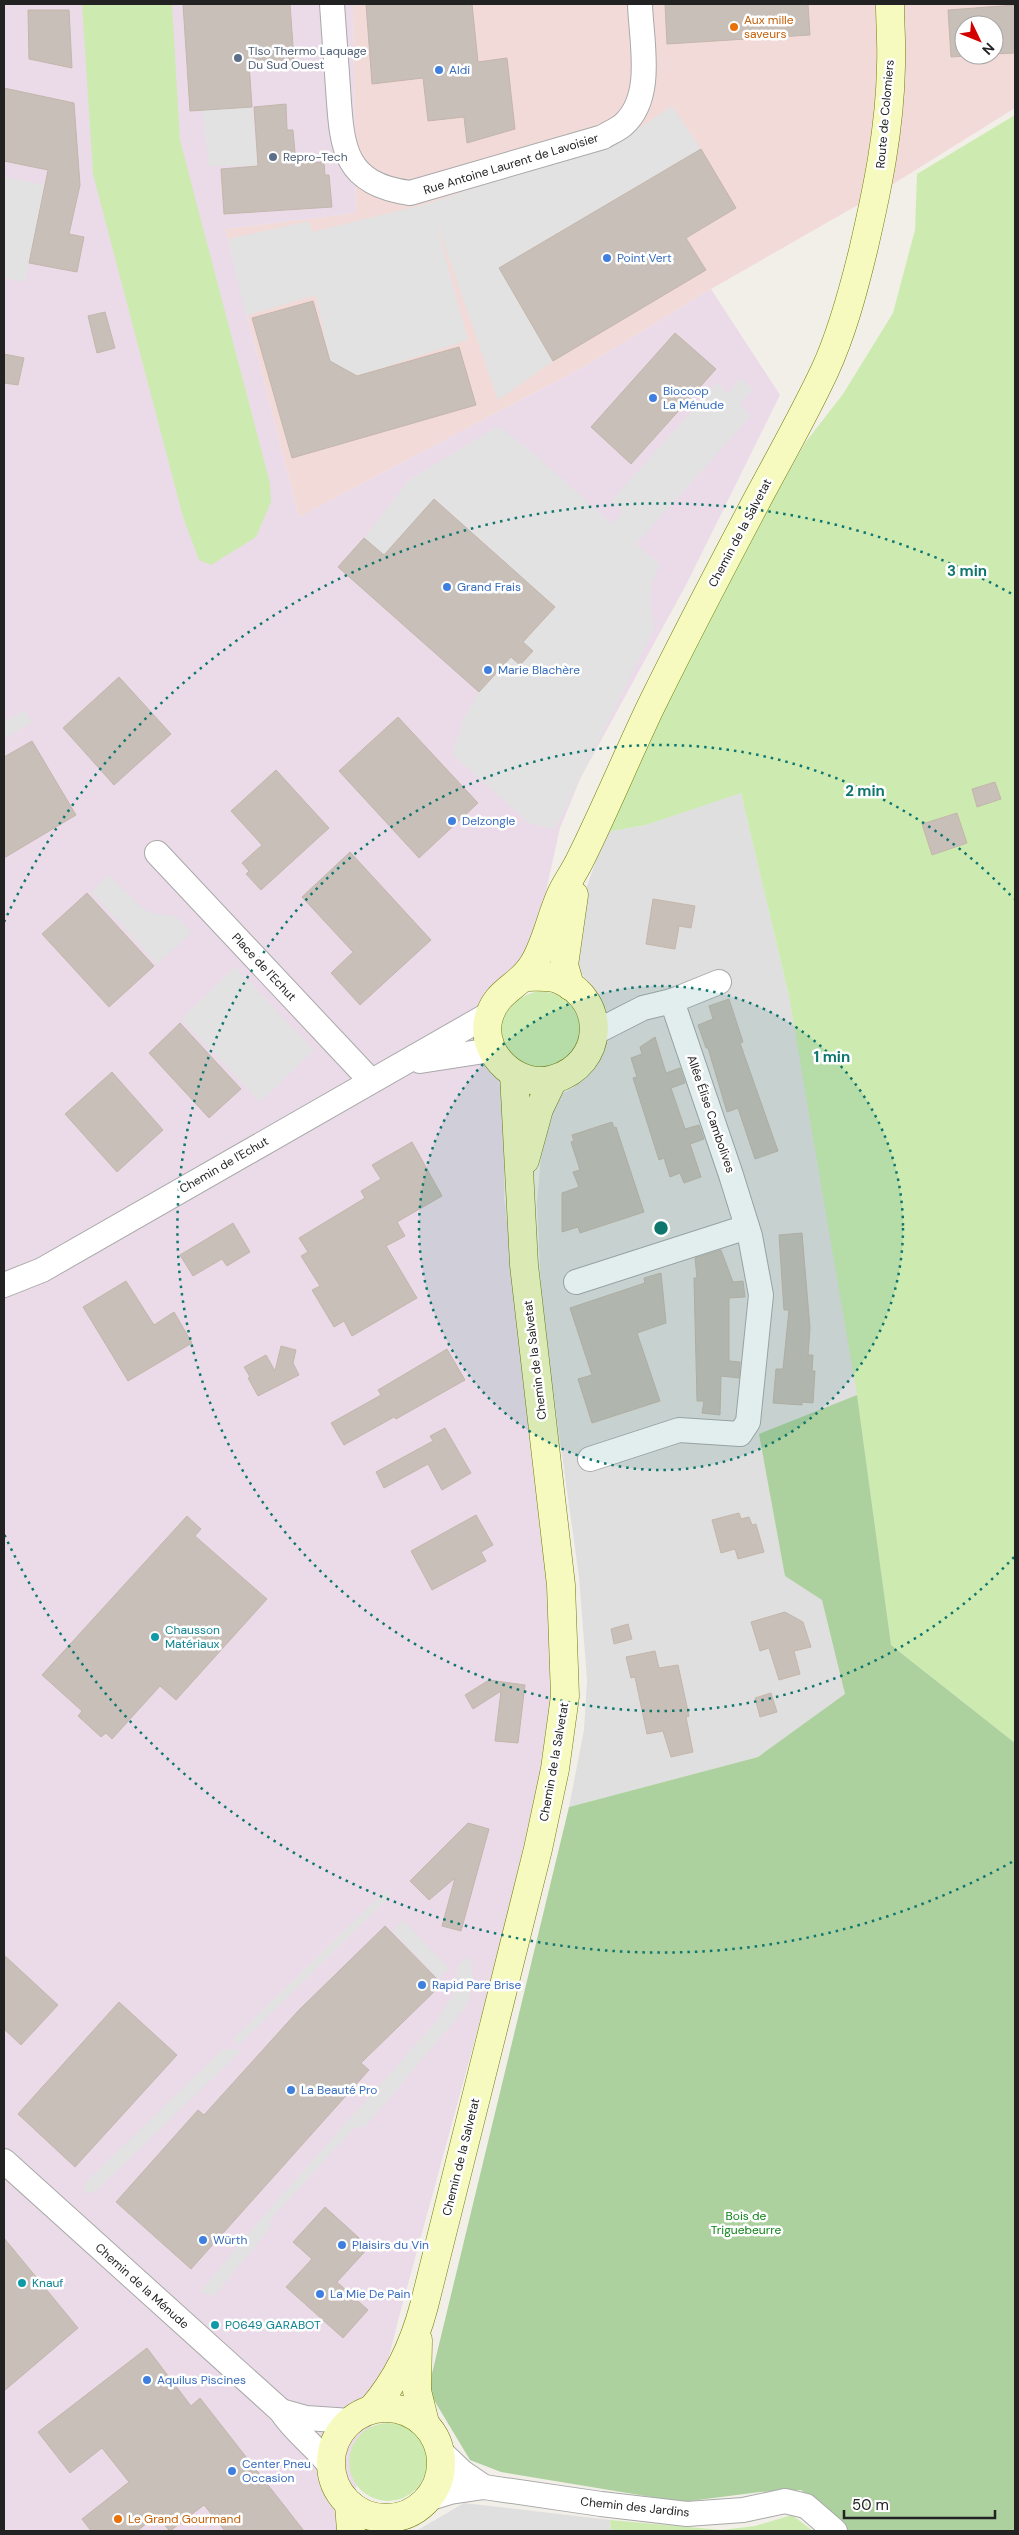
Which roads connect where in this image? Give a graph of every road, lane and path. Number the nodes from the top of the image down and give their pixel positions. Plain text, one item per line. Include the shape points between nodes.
1 (332, 4) edge
2 (640, 4) edge
3 (890, 4) edge
4 (877, 194) joint
5 (157, 853) dead end
6 (578, 864) junction
7 (526, 977) junction
8 (719, 982) dead end
9 (570, 986) junction
10 (672, 1001) junction
11 (590, 1005) junction
12 (643, 1008) junction
13 (491, 1014) junction
14 (594, 1033) junction
15 (491, 1050) junction
16 (408, 1063) junction
17 (514, 1074) junction
18 (553, 1080) junction
19 (371, 1081) junction
20 (519, 1183) junction
21 (747, 1227) junction
22 (42, 1270) junction
23 (576, 1282) dead end
24 (4, 1285) edge
25 (4, 1303) edge
26 (590, 1459) dead end
27 (4, 2161) edge
28 (418, 2329) junction
29 (281, 2411) junction
30 (362, 2415) junction
31 (425, 2423) junction
32 (441, 2452) junction
33 (331, 2467) junction
34 (484, 2487) junction
35 (428, 2499) junction
36 (349, 2504) junction
37 (392, 2524) edge
38 (351, 2531) edge
39 (835, 2531) edge

1 - 2 street, Rue Antoine Laurent de Lavoisier via 341,131 346,152 360,173 372,183 391,191 410,193 603,137 622,125 634,111 642,91
3 - 4 main road, Route de Colomiers via 891,67
4 - 6 main road, Chemin de la Salvetat via 851,300 825,369 690,628
5 - 19 street, Place de l'Echut
6 - 7 main road, Chemin de la Salvetat via 561,894 537,960
6 - 9 main road, Chemin de la Salvetat via 564,965
7 - 9 main road via 559,979
7 - 13 main road, Chemin de la Salvetat via 499,996
8 - 10 street
9 - 11 main road
10 - 12 street
10 - 21 street, Allée Élise Cambolives
11 - 12 street
11 - 14 main road
12 - 14 street
13 - 15 main road, Chemin de la Salvetat via 487,1033
13 - 16 street, Chemin de l'Echut
14 - 18 main road via 585,1057 572,1071
15 - 16 street, Chemin de l'Echut
15 - 17 main road
16 - 19 street, Chemin de l'Echut
17 - 18 main road via 529,1080
17 - 20 main road, Chemin de la Salvetat
18 - 20 main road, Chemin de la Salvetat via 539,1109
19 - 22 street, Chemin de l'Echut
20 - 28 main road, Chemin de la Salvetat via 524,1265 561,1585 565,1696 555,1769 538,1849
21 - 23 street
21 - 26 street, Allée Élise Cambolives via 761,1295 748,1422 740,1434 679,1430
22 - 24 street, Chemin de l'Echut
22 - 25 street, Chemin de l'Echut
27 - 29 street, Chemin de la Ménude
28 - 30 main road, Chemin de la Salvetat via 394,2382
28 - 31 main road, Chemin de la Salvetat via 417,2391
29 - 30 street, Chemin de la Ménude via 306,2418
29 - 33 street, Chemin de la Ménude via 292,2428 318,2450
30 - 31 main road via 395,2408 409,2412
30 - 33 main road via 340,2432 334,2444
31 - 32 main road
32 - 34 street, Chemin des Jardins
32 - 35 main road via 440,2474
33 - 36 main road via 336,2486
34 - 35 street, Chemin des Jardins
34 - 39 street, Chemin des Jardins via 687,2514 734,2511 785,2501 806,2506
35 - 37 main road
36 - 37 main road via 368,2514 386,2518
36 - 38 main road

